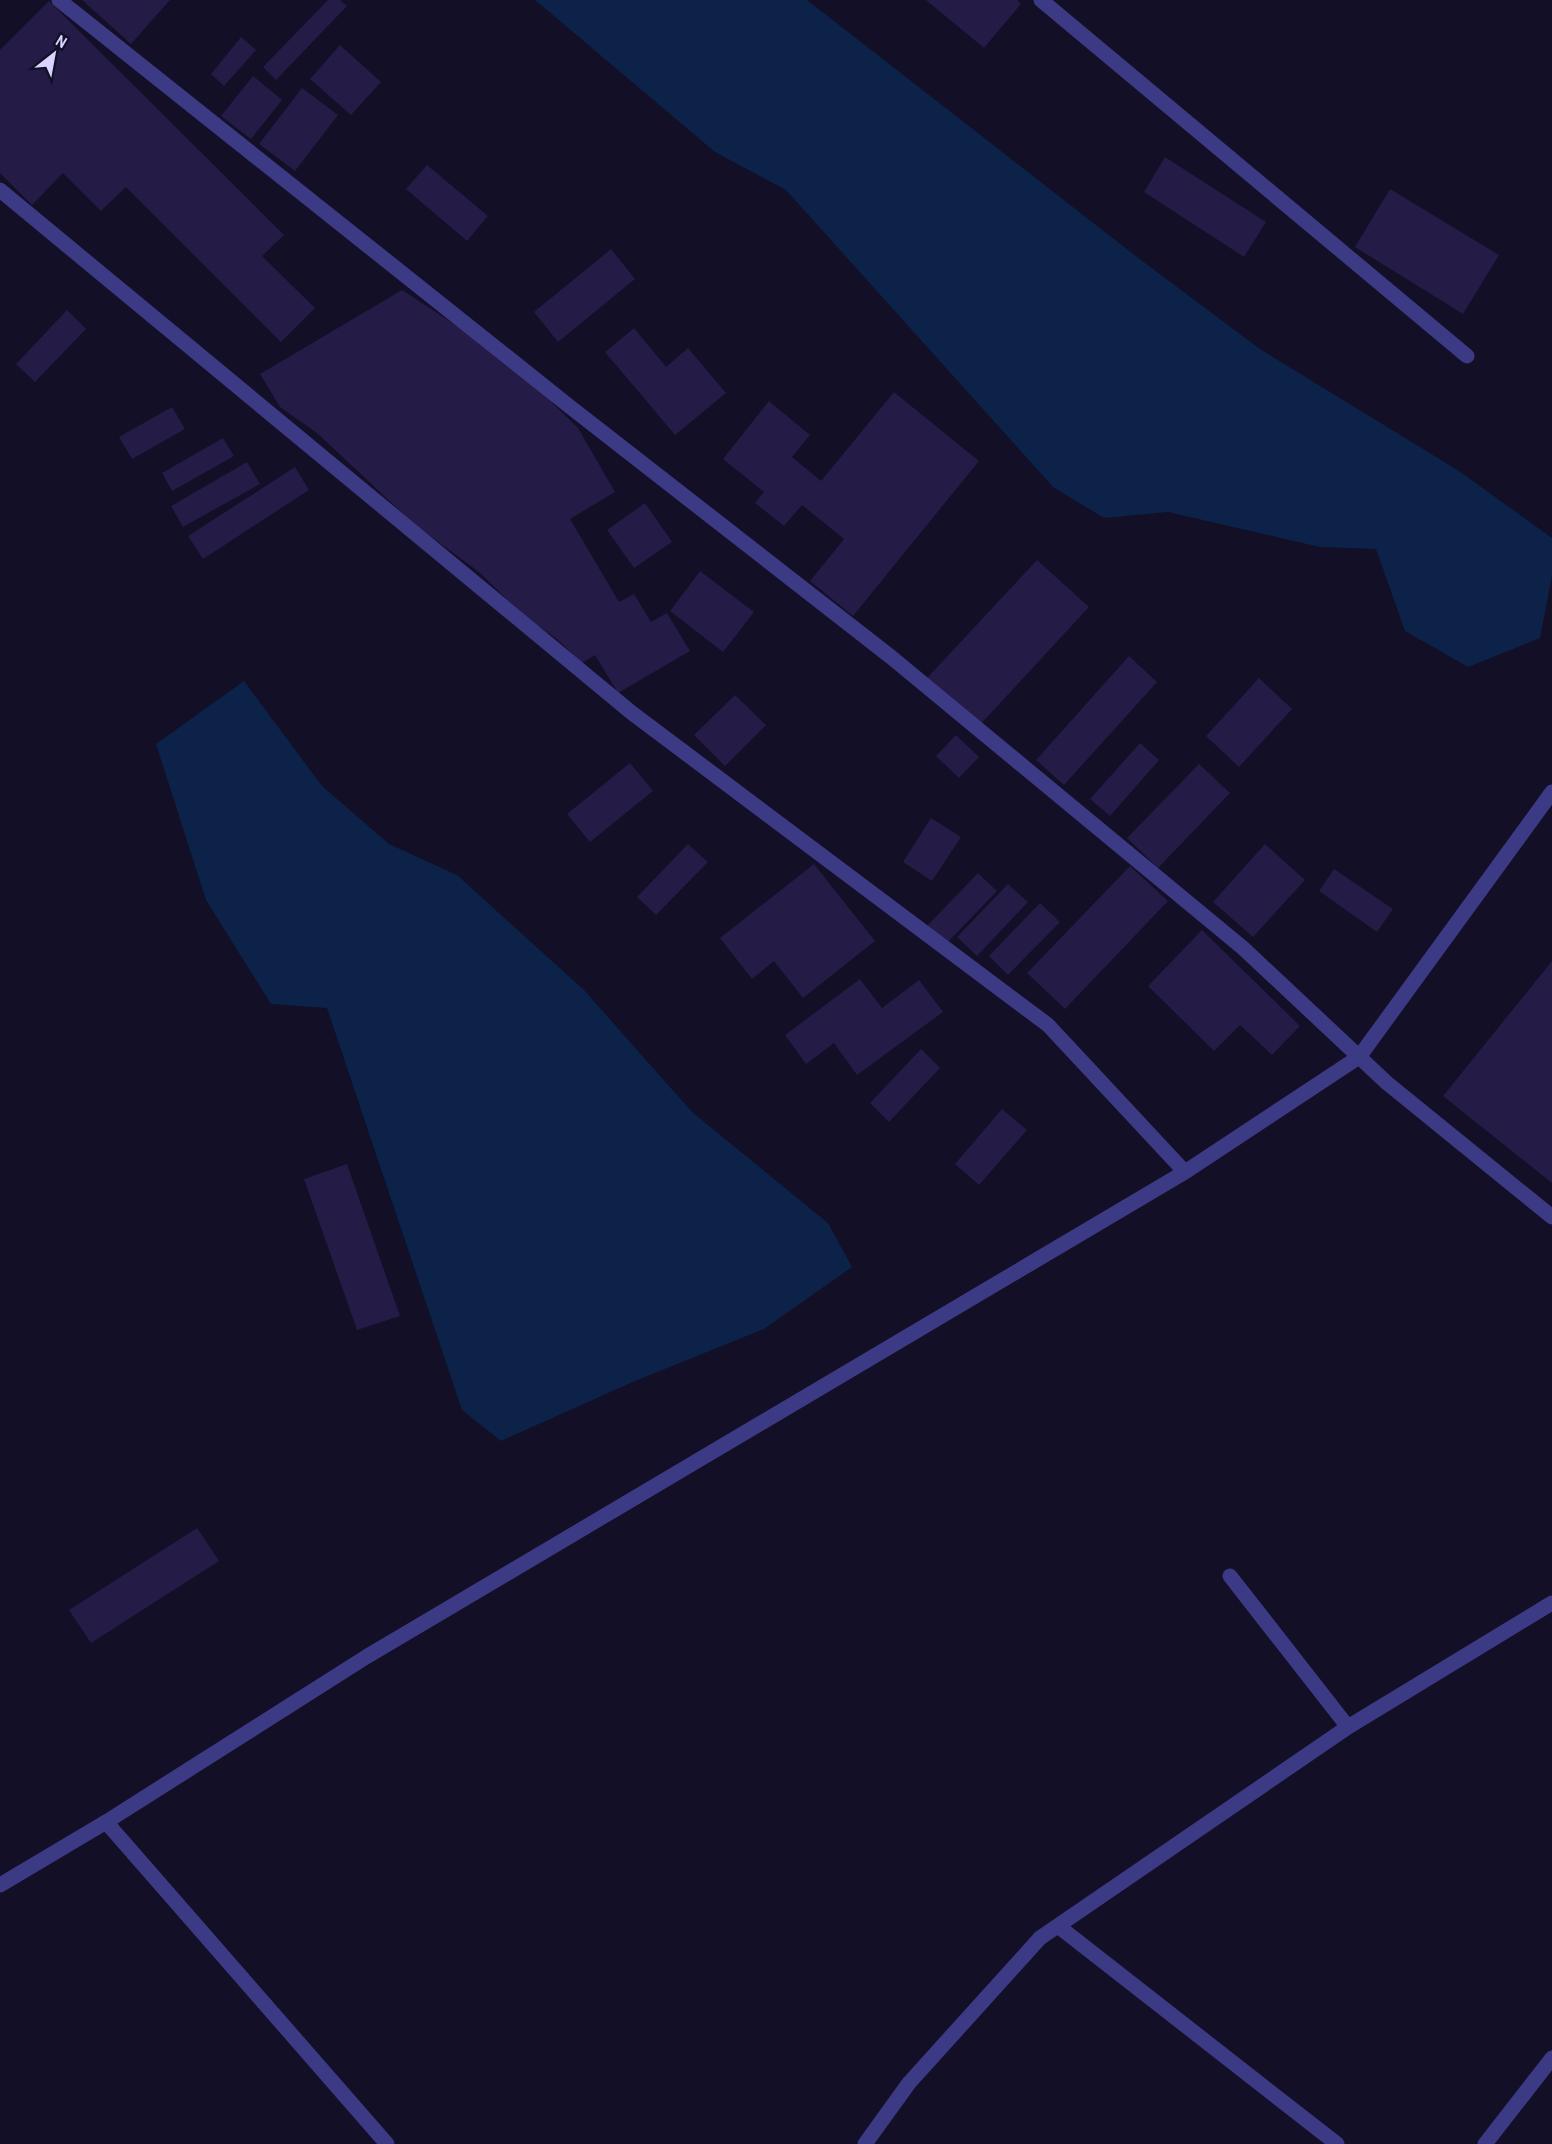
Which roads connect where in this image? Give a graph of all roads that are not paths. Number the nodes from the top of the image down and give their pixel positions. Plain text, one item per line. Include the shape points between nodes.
1 (59, 0) edge
2 (1041, 0) edge
3 (0, 190) edge
4 (1467, 356) dead end
5 (1552, 792) edge
6 (1359, 1057) junction
7 (1185, 1172) junction
8 (1552, 1217) edge
9 (1230, 1576) dead end
10 (1552, 1603) edge
11 (1348, 1727) junction
12 (106, 1822) junction
13 (0, 1885) edge
14 (1058, 1926) junction
15 (1552, 2058) edge
16 (387, 2144) edge
17 (865, 2144) edge
18 (1337, 2144) edge
19 (1485, 2144) edge

1 - 6 street via 891,657 1243,948
2 - 4 street
3 - 7 street via 632,713 1048,1025
5 - 6 street
6 - 7 street
6 - 8 street
7 - 12 street via 366,1657
9 - 11 street
10 - 11 street
11 - 14 street
12 - 13 street
12 - 16 street
14 - 17 street via 1040,1938 909,2083
14 - 18 street
15 - 19 street

